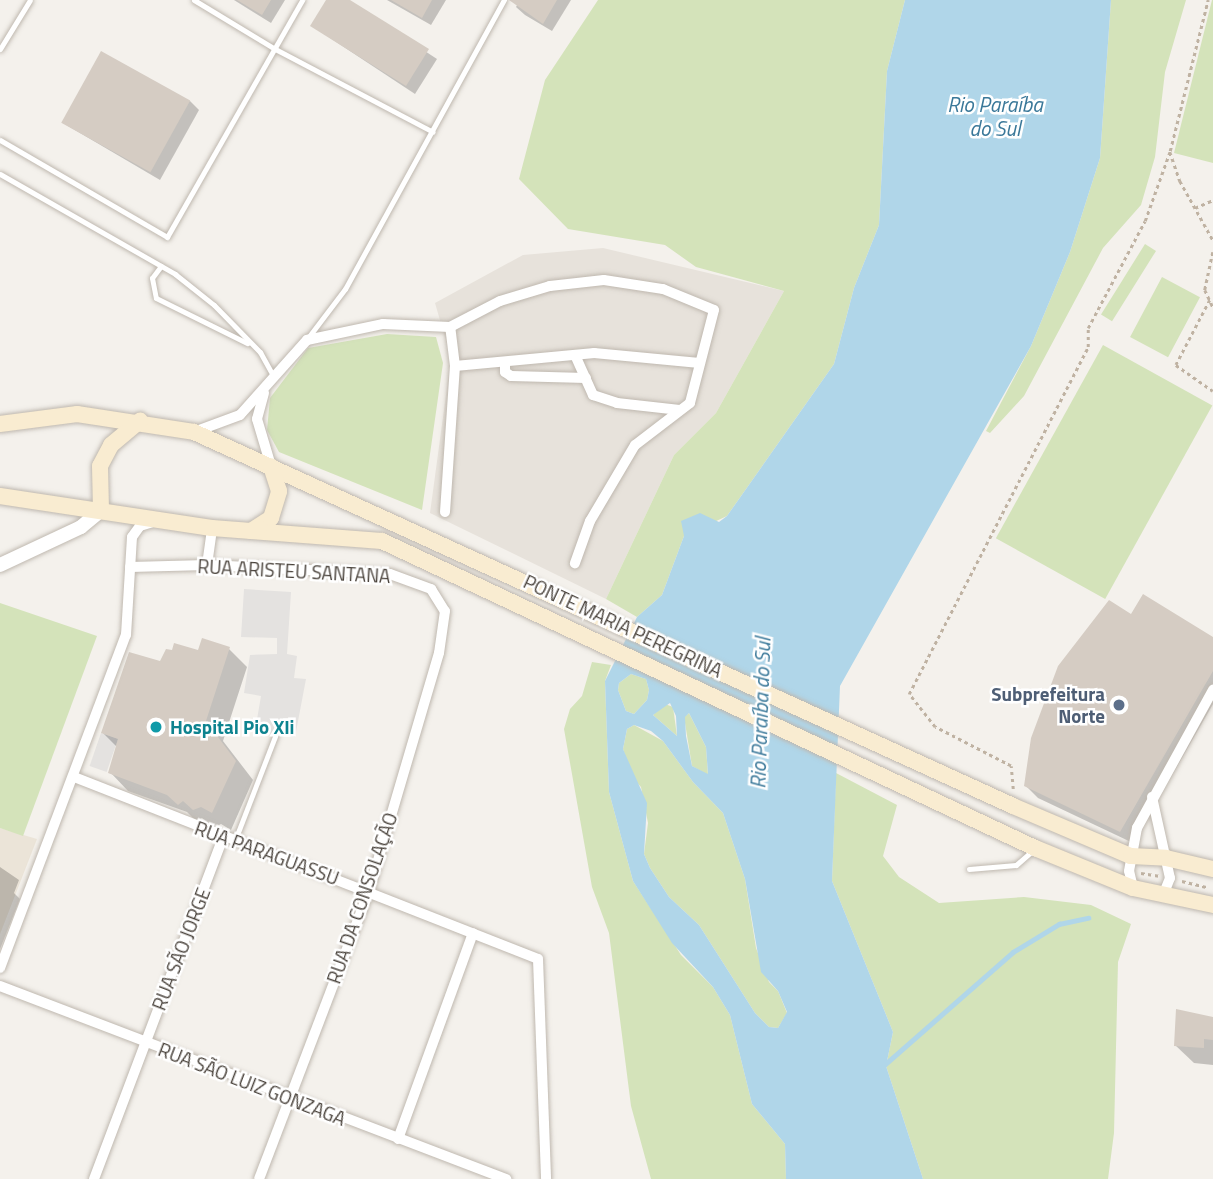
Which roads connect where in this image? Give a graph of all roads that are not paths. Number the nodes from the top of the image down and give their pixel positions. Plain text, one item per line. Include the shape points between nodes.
1 (30, 0) edge
2 (194, 0) edge
3 (302, 0) edge
4 (504, 0) edge
5 (0, 49) edge
6 (275, 50) junction
7 (433, 132) junction
8 (0, 140) edge
9 (0, 174) edge
10 (160, 266) junction
11 (450, 327) junction
12 (307, 340) junction
13 (253, 346) junction
14 (575, 355) junction
15 (505, 362) junction
16 (700, 363) junction
17 (455, 366) junction
18 (274, 377) junction
19 (586, 378) junction
20 (265, 390) junction
21 (680, 410) junction
22 (140, 421) junction
23 (0, 424) edge
24 (194, 432) junction
25 (271, 466) junction
26 (0, 496) edge
27 (101, 510) junction
28 (445, 512) dead end
29 (156, 521) junction
30 (212, 528) junction
31 (251, 531) junction
32 (575, 563) dead end
33 (0, 565) edge
34 (206, 565) junction
35 (130, 567) junction
36 (445, 611) joint
37 (1213, 690) edge
38 (276, 734) dead end
39 (74, 777) junction
40 (1152, 794) junction
41 (223, 838) junction
42 (235, 840) junction
43 (1035, 848) junction
44 (1131, 856) junction
45 (1166, 858) junction
46 (969, 869) dead end
47 (1213, 869) edge
48 (1133, 888) junction
49 (369, 891) junction
50 (1163, 895) junction
51 (1213, 905) edge
52 (473, 933) junction
53 (0, 968) edge
54 (0, 986) edge
55 (145, 1044) junction
56 (290, 1099) junction
57 (398, 1139) junction
58 (94, 1179) edge
59 (259, 1179) edge
60 (506, 1179) edge
61 (546, 1179) edge

1 - 5 lane
2 - 6 lane
3 - 6 lane
4 - 7 lane
6 - 7 lane
6 - 8 lane via 167,237
7 - 12 lane via 345,289
9 - 10 lane
10 - 13 lane via 214,305
10 - 13 lane via 152,278 156,298
11 - 12 street via 383,324
11 - 16 street via 499,301 551,286 604,280 663,289 714,310
11 - 17 street
12 - 18 street
13 - 18 lane
14 - 15 street
14 - 16 street
14 - 19 street
15 - 17 street
15 - 19 street via 508,375
16 - 21 street via 690,403
17 - 28 street
18 - 20 street
19 - 21 street via 593,395
20 - 24 street via 240,415
20 - 25 street via 257,419
21 - 32 street via 635,445 590,521
22 - 23 main road, PONTE MARIA PEREGRINA via 77,414
22 - 24 main road, PONTE MARIA PEREGRINA
22 - 27 main road via 111,445 100,466
24 - 25 main road, PONTE MARIA PEREGRINA
25 - 31 main road via 279,491 271,518
25 - 44 main road, PONTE MARIA PEREGRINA
26 - 27 main road, PONTE MARIA PEREGRINA
27 - 29 main road, PONTE MARIA PEREGRINA
27 - 33 street via 81,527
29 - 30 main road, PONTE MARIA PEREGRINA
29 - 35 street via 140,526 132,537
30 - 31 main road, PONTE MARIA PEREGRINA
30 - 34 street
31 - 43 main road, PONTE MARIA PEREGRINA via 382,541
34 - 35 street, RUA ARISTEU SANTANA
34 - 36 street, RUA ARISTEU SANTANA via 390,574 430,589
35 - 39 street via 126,635
36 - 49 street, RUA DA CONSOLAÇÃO via 439,653
37 - 40 street
38 - 42 lane
39 - 41 street, RUA PARAGUASSU
39 - 53 street
40 - 44 street
40 - 45 street
41 - 42 street, RUA PARAGUASSU
41 - 55 street, RUA SÃO JORGE
42 - 49 street, RUA PARAGUASSU
43 - 46 lane via 1016,865
43 - 48 main road, PONTE MARIA PEREGRINA
44 - 45 main road, PONTE MARIA PEREGRINA
44 - 48 street
45 - 47 main road, PONTE MARIA PEREGRINA
45 - 50 street via 1170,878
48 - 50 main road, PONTE MARIA PEREGRINA
49 - 52 street, RUA PARAGUASSU
49 - 56 street, RUA DA CONSOLAÇÃO
50 - 51 main road, PONTE MARIA PEREGRINA
52 - 57 street
52 - 61 street, RUA PARAGUASSU via 538,959
54 - 55 street, RUA SÃO LUIZ GONZAGA
55 - 56 street, RUA SÃO LUIZ GONZAGA
55 - 58 street, RUA SÃO JORGE
56 - 57 street, RUA SÃO LUIZ GONZAGA
56 - 59 street, RUA DA CONSOLAÇÃO
57 - 60 street, RUA SÃO LUIZ GONZAGA

